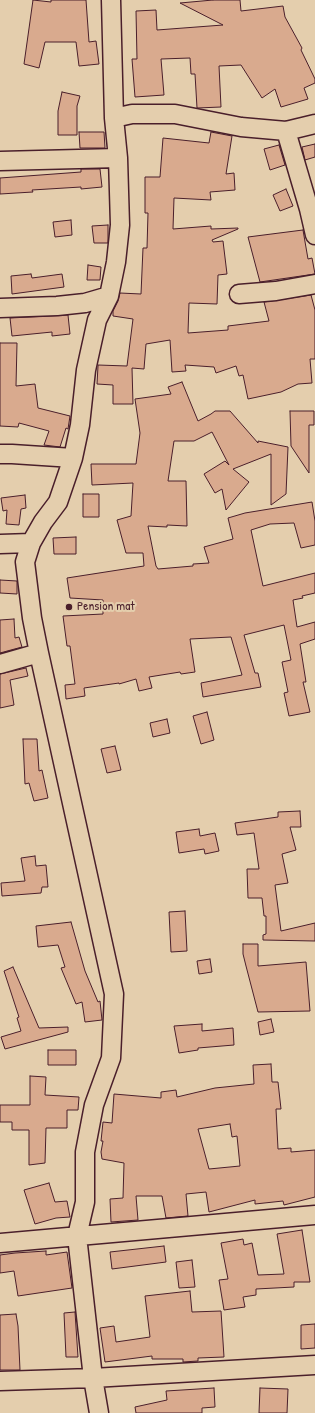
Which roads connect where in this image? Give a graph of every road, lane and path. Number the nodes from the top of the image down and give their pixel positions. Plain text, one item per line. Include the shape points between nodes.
1 (111, 0) edge
2 (114, 118) junction
3 (315, 124) edge
4 (286, 131) junction
5 (118, 158) junction
6 (0, 161) edge
7 (315, 235) edge
8 (315, 284) edge
9 (240, 294) dead end
10 (109, 296) junction
11 (0, 308) edge
12 (0, 454) edge
13 (73, 458) junction
14 (31, 543) junction
15 (0, 544) edge
16 (39, 653) junction
17 (0, 664) edge
18 (315, 1215) edge
19 (77, 1236) junction
20 (0, 1243) edge
21 (315, 1365) edge
22 (93, 1378) junction
23 (0, 1381) edge
24 (100, 1413) edge

1 - 2 street
2 - 4 street via 132,114 175,114 241,127
2 - 5 street
3 - 4 street
4 - 7 street
5 - 6 street
5 - 10 street via 120,225
8 - 9 street
10 - 11 street via 85,303
10 - 13 street via 97,320 86,370 80,426
12 - 13 street
13 - 14 street via 58,502
14 - 15 street
14 - 16 street via 25,562
16 - 17 street
16 - 19 street via 114,994 111,1058 94,1104 85,1152 85,1202
18 - 19 street
19 - 20 street
19 - 22 street
21 - 22 street
22 - 23 street
22 - 24 street

